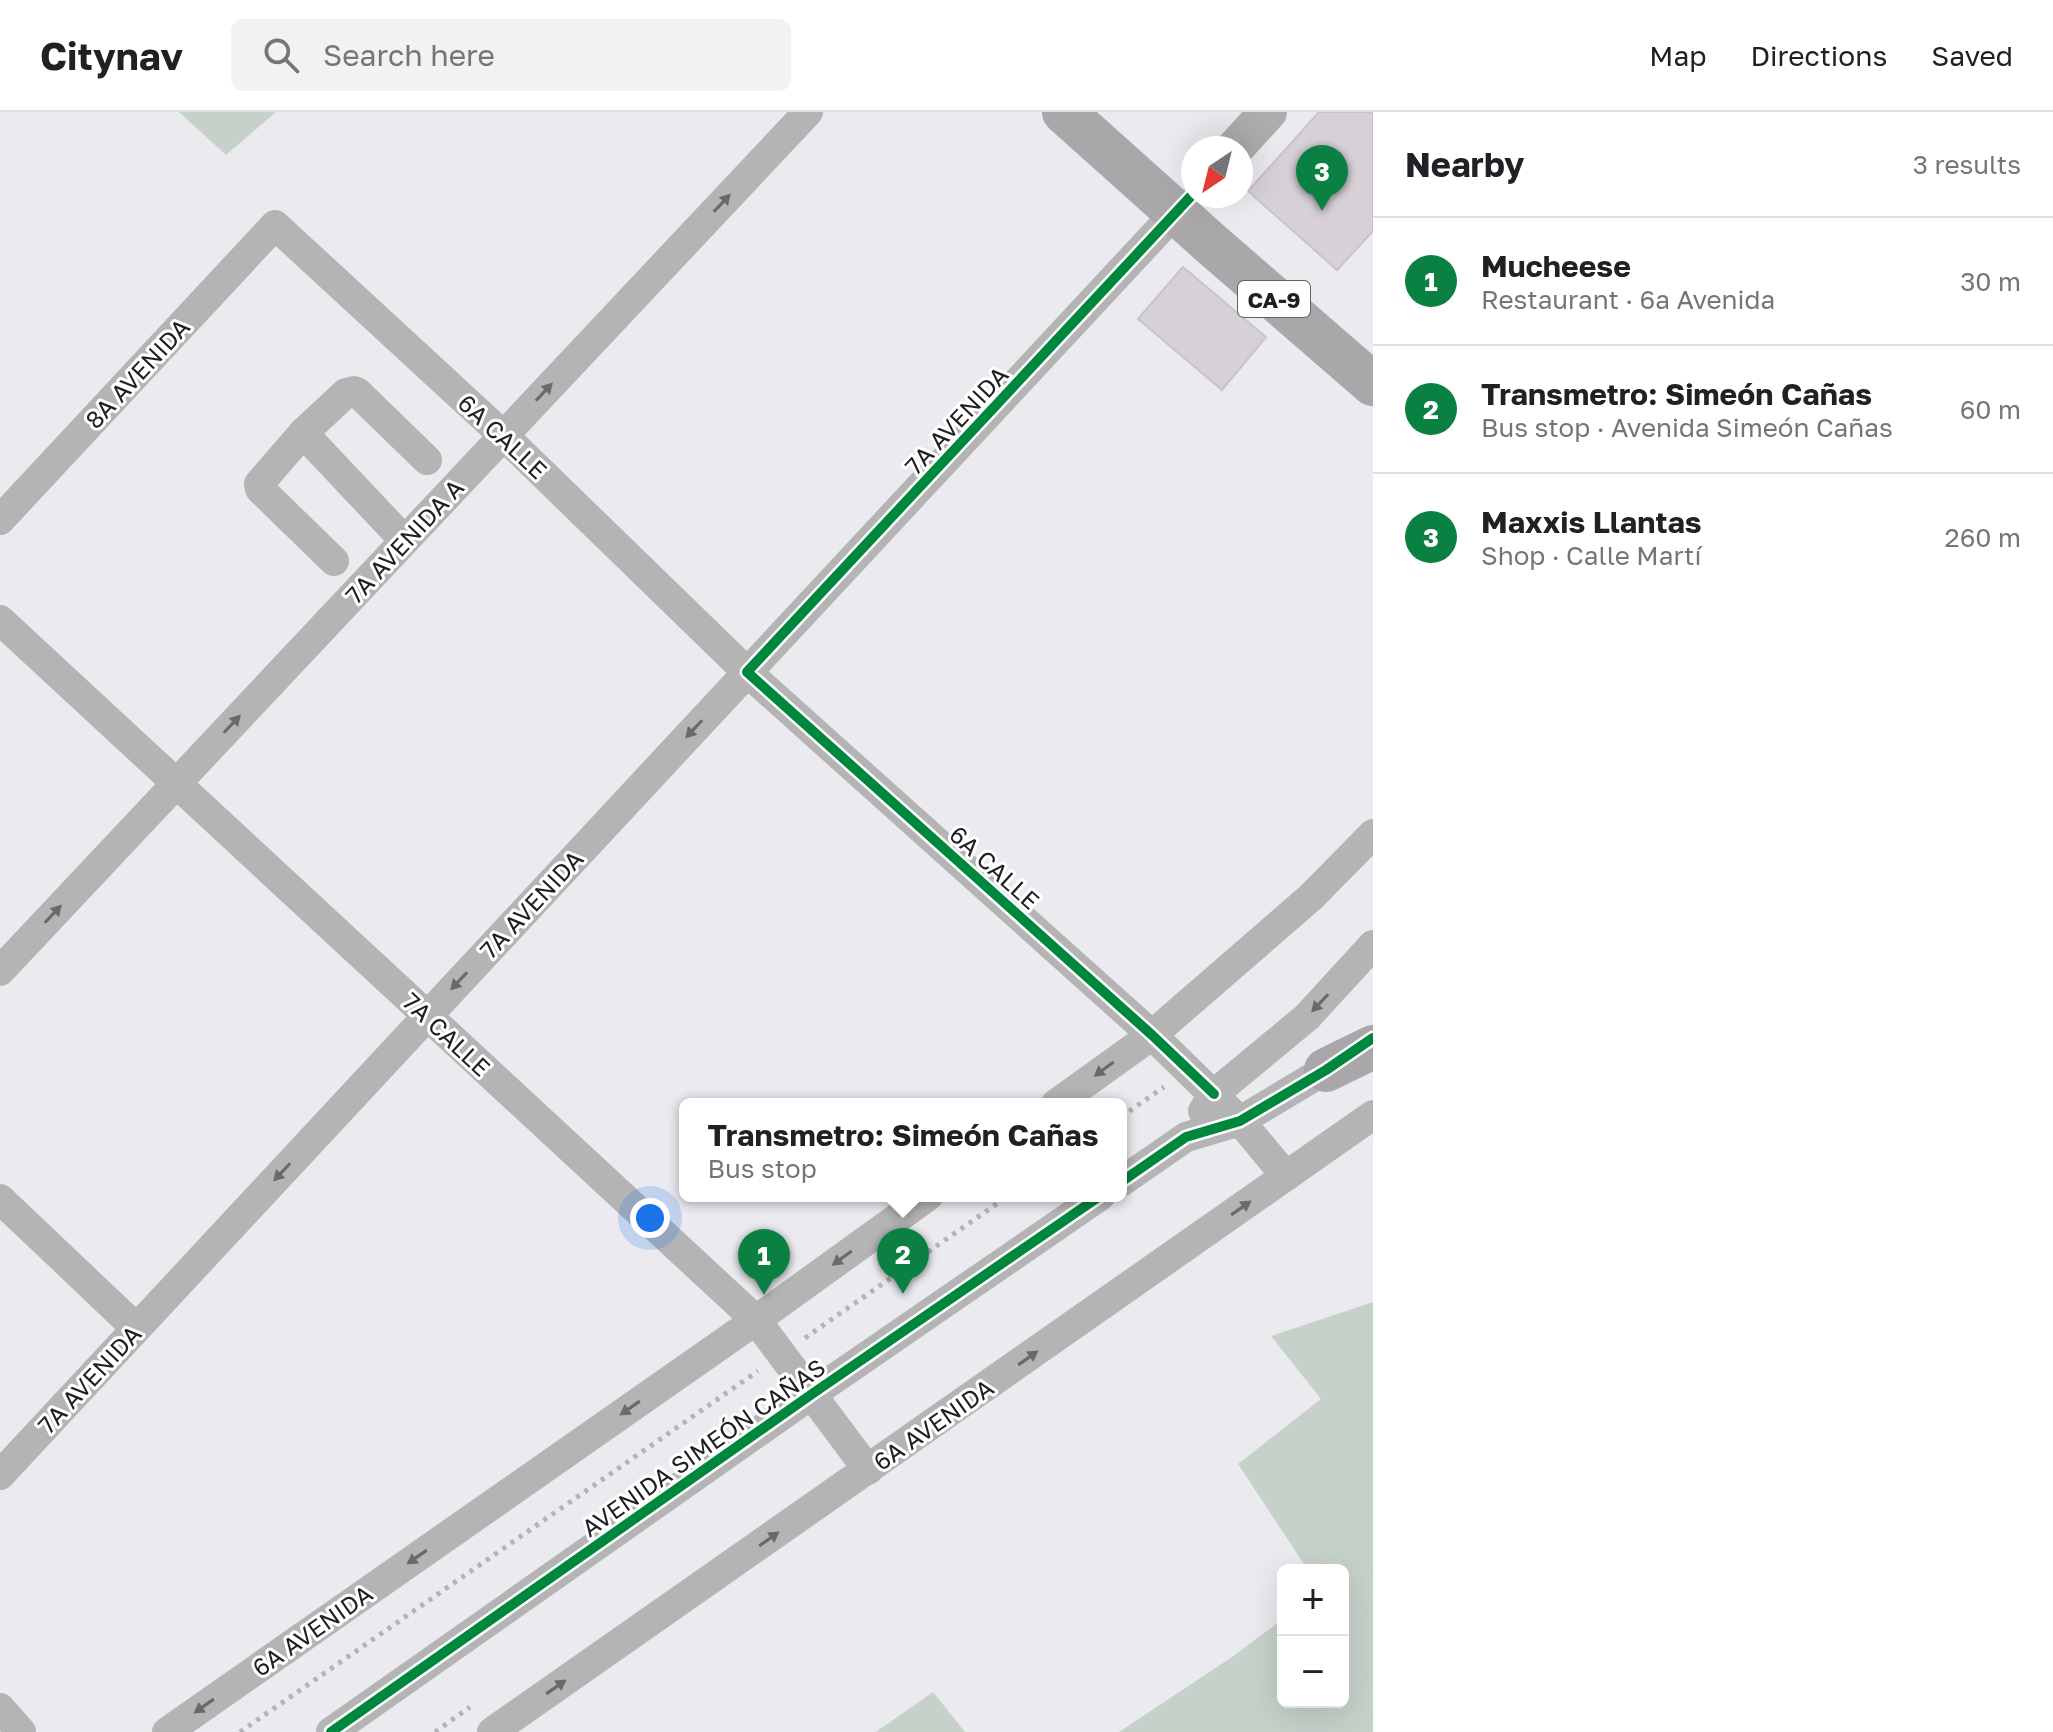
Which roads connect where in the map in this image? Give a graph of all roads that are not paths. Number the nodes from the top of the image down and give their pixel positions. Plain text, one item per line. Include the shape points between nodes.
1 (808, 112) edge
2 (1064, 112) edge
3 (1268, 112) edge
4 (1246, 136) edge
5 (1181, 200) edge
6 (1181, 207) edge
7 (1190, 208) edge
8 (275, 225) joint
9 (1373, 384) edge
10 (303, 433) junction
11 (504, 436) junction
12 (427, 460) dead end
13 (0, 520) edge
14 (404, 540) junction
15 (334, 561) dead end
16 (0, 620) edge
17 (747, 672) junction
18 (176, 783) junction
19 (1373, 834) edge
20 (1373, 945) edge
21 (0, 971) edge
22 (427, 1016) junction
23 (1152, 1035) junction
24 (1373, 1038) edge
25 (1373, 1047) edge
26 (1326, 1070) junction
27 (1214, 1094) junction
28 (1064, 1098) edge
29 (1373, 1115) edge
30 (1240, 1121) junction
31 (1186, 1137) junction
32 (1286, 1176) junction
33 (1127, 1178) edge
34 (0, 1199) edge
35 (920, 1202) edge
36 (1091, 1202) edge
37 (756, 1320) junction
38 (136, 1328) junction
39 (812, 1394) junction
40 (868, 1470) junction
41 (0, 1475) edge
42 (0, 1708) edge
43 (21, 1732) edge
44 (167, 1732) edge
45 (331, 1732) edge
46 (492, 1732) edge

11 -> 1 street, 7A AVENIDA A
2 - 5 highway, CA-9
3 - 4 main road
6 - 17 street, 7A AVENIDA
7 - 9 highway, CA-9
8 - 11 street, 6A CALLE
8 - 13 street, 8A AVENIDA
10 - 12 street via 354,391
10 - 14 street
10 - 15 street via 260,480 260,489
11 - 14 street, 7A AVENIDA A
11 - 17 street, 6A CALLE
18 -> 14 street, 7A AVENIDA A
16 - 18 street, 7A CALLE
17 -> 22 street, 7A AVENIDA
17 - 23 street, 6A CALLE
21 -> 18 street, 7A AVENIDA A
18 - 22 street, 7A CALLE
19 - 23 street via 1311,897
20 -> 27 street via 1307,1017
22 - 37 street, 7A CALLE
22 -> 38 street, 7A AVENIDA
23 - 27 street, 6A CALLE
23 -> 28 street
24 - 26 street
25 - 26 highway
26 - 30 street
27 - 30 street, 6A CALLE
27 - 31 street
29 - 32 street, 6A AVENIDA
30 - 31 street
30 - 32 street, 6A CALLE
31 - 33 street
40 -> 32 street, 6A AVENIDA
34 - 38 street
35 -> 37 street, 6A AVENIDA
36 - 39 street, AVENIDA SIMEÓN CAÑAS
37 - 39 street, 7A CALLE
37 -> 44 street, 6A AVENIDA
38 - 41 street, 7A AVENIDA
39 - 40 street, 7A CALLE
39 - 45 street, AVENIDA SIMEÓN CAÑAS
46 -> 40 street, 6A AVENIDA
42 - 43 street

